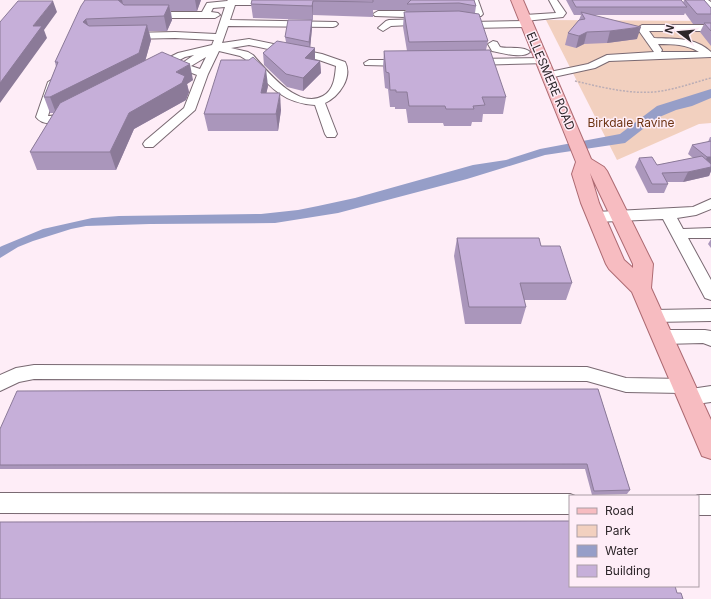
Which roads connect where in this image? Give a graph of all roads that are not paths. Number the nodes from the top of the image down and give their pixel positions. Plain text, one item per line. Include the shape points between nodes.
1 (474, 0) edge
2 (553, 0) edge
3 (232, 2) edge
4 (267, 2) edge
5 (378, 14) dead end
6 (478, 14) edge
7 (521, 14) edge
8 (143, 15) edge
9 (205, 15) junction
10 (225, 20) junction
11 (450, 22) edge
12 (333, 24) dead end
13 (179, 28) junction
14 (383, 28) dead end
15 (711, 28) edge
16 (116, 37) edge
17 (218, 42) junction
18 (249, 42) junction
19 (651, 42) junction
20 (493, 44) dead end
21 (268, 46) junction
22 (320, 50) dead end
23 (508, 52) junction
24 (660, 55) junction
25 (541, 57) junction
26 (367, 60) dead end
27 (413, 60) edge
28 (252, 61) junction
29 (148, 72) edge
30 (203, 74) junction
31 (549, 75) junction
32 (53, 81) edge
33 (319, 102) junction
34 (77, 108) edge
35 (331, 134) dead end
36 (148, 144) dead end
37 (584, 162) junction
38 (711, 203) edge
39 (668, 214) junction
40 (596, 217) junction
41 (620, 217) junction
42 (711, 233) edge
43 (678, 234) junction
44 (641, 288) junction
45 (711, 294) edge
46 (711, 315) edge
47 (653, 316) junction
48 (662, 337) junction
49 (709, 337) edge
50 (0, 384) edge
51 (687, 391) junction
52 (711, 394) edge
53 (708, 435) edge
54 (0, 503) edge
55 (569, 504) edge
56 (699, 504) edge
57 (711, 504) edge

1 - 6 street
2 - 7 street via 560,15
3 - 4 street
3 - 9 street via 210,5
3 - 10 street
5 - 14 street via 433,18 389,23
7 - 11 street via 471,25
7 - 25 main road, ELLESMERE ROAD
8 - 9 street
9 - 10 street
10 - 12 street
10 - 13 street
10 - 17 street
13 - 16 street
13 - 17 street
15 - 19 street via 642,28
17 - 18 street
17 - 28 street via 244,54
17 - 29 street via 182,55
17 - 30 street
17 - 30 street via 183,66
18 - 21 street
18 - 22 street via 269,42
19 - 24 street
19 - 24 street via 688,42 702,47 708,55
20 - 23 street via 496,49
21 - 28 street
21 - 33 street via 322,56 341,64 341,75 334,94
23 - 25 street
23 - 25 street via 496,58 463,60
24 - 31 street via 607,58 591,66
25 - 31 main road, ELLESMERE ROAD
26 - 27 street
28 - 33 street via 295,100
30 - 36 street via 188,110
31 - 37 main road, ELLESMERE ROAD
32 - 34 street via 42,117 45,120 52,120
33 - 35 street
37 - 40 main road, ELLESMERE ROAD via 581,174
37 - 41 main road, ELLESMERE ROAD via 598,171
38 - 39 street via 696,211
39 - 41 street
39 - 43 street
40 - 41 street
40 - 44 main road, ELLESMERE ROAD via 616,264
41 - 44 main road, ELLESMERE ROAD via 642,264
42 - 43 street
43 - 45 street
44 - 47 main road, ELLESMERE ROAD
46 - 47 street
47 - 48 main road, ELLESMERE ROAD
48 - 49 street
48 - 51 main road, ELLESMERE ROAD
50 - 51 street via 11,377 34,372 587,374 626,385
51 - 52 street
51 - 53 main road, ELLESMERE ROAD
54 - 55 street
56 - 57 street

